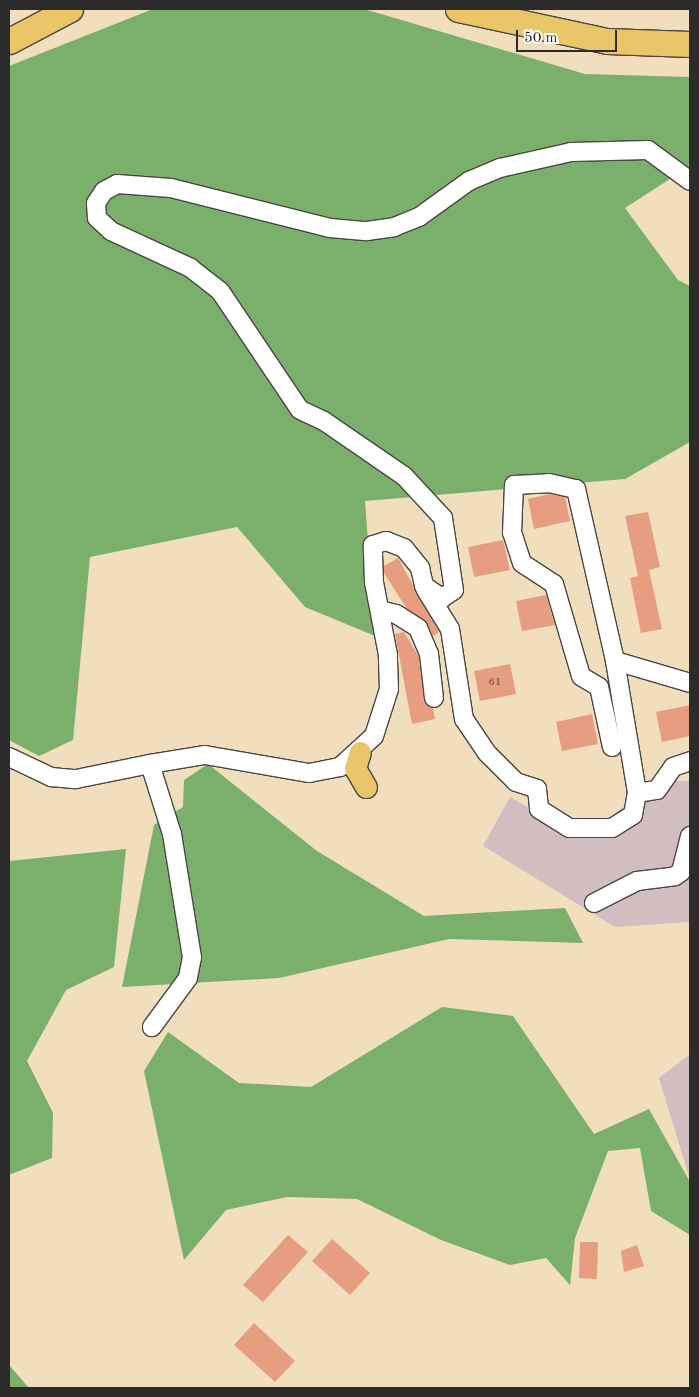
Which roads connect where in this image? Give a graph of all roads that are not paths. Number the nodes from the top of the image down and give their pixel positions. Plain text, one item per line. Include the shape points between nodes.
1 (70, 9) edge
2 (458, 9) edge
3 (9, 41) edge
4 (690, 44) edge
5 (690, 181) edge
6 (424, 586) junction
7 (380, 610) junction
8 (615, 661) junction
9 (690, 683) edge
10 (434, 698) dead end
11 (612, 747) dead end
12 (360, 752) junction
13 (9, 757) edge
14 (690, 761) edge
15 (150, 764) junction
16 (366, 787) dead end
17 (637, 793) junction
18 (690, 836) edge
19 (594, 903) dead end
20 (152, 1028) dead end

1 - 3 highway
2 - 4 highway via 607,41
5 - 6 street via 648,150 571,152 500,168 469,181 418,217 394,227 367,231 330,228 171,188 117,184 104,191 96,203 97,218 111,232 191,268 220,291 300,410 347,435 404,476 443,518 454,590 442,598
6 - 7 street via 420,568 404,548 386,541 374,545
6 - 17 street via 450,629 464,719 487,753 516,782 537,789 539,810 570,828 612,828 633,815
7 - 10 street via 396,614 418,628 429,654
7 - 12 street via 388,654 389,689 374,736
8 - 9 street
8 - 11 street via 576,489 549,482 514,485 512,533 522,563 554,584 581,676 600,687
8 - 17 street
12 - 15 street via 340,766 309,773 206,755
12 - 16 main road via 354,768
13 - 15 street via 51,777 76,779
14 - 17 street via 673,767 657,790
15 - 20 street via 172,834 192,958 188,978
18 - 19 street via 682,872 675,876 637,880

